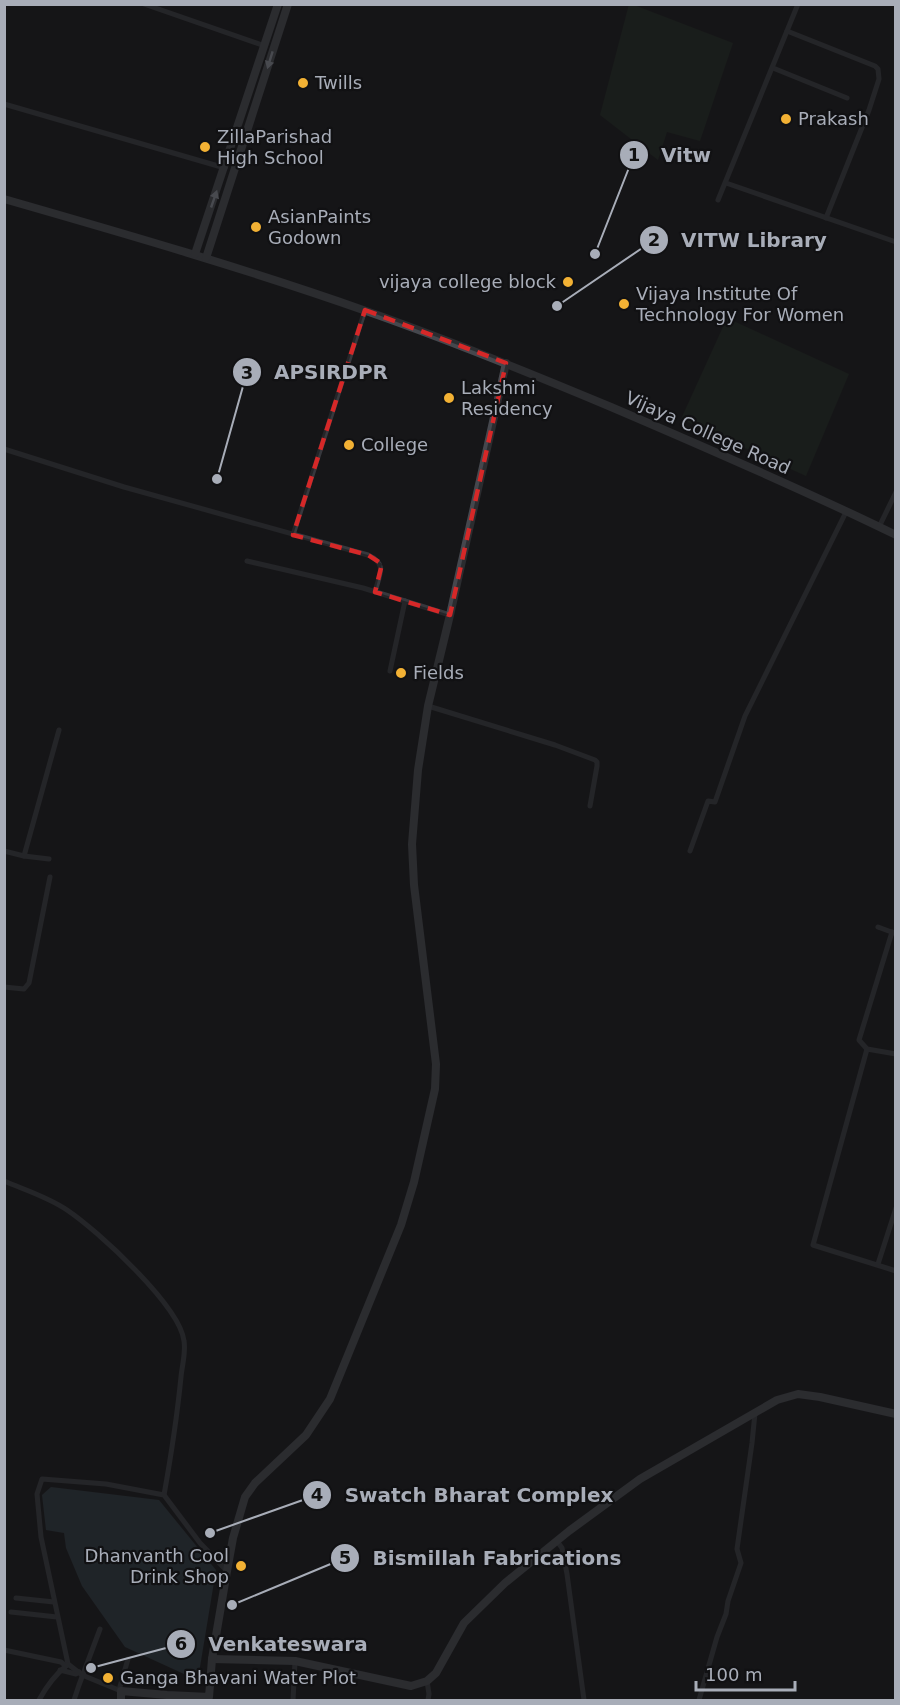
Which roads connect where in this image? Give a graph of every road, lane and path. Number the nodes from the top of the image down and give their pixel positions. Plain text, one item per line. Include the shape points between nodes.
1 (144, 4) edge
2 (278, 4) edge
3 (288, 4) edge
4 (798, 4) edge
5 (787, 31) junction
6 (265, 46) junction
7 (773, 68) junction
8 (847, 98) dead end
9 (4, 104) edge
10 (242, 116) junction
11 (252, 120) junction
12 (225, 168) junction
13 (726, 183) junction
14 (4, 199) edge
15 (718, 200) dead end
16 (826, 218) junction
17 (896, 242) edge
18 (195, 254) junction
19 (206, 258) junction
20 (365, 310) junction
21 (506, 363) junction
22 (4, 449) edge
23 (896, 492) edge
24 (846, 512) junction
25 (879, 527) junction
26 (292, 535) junction
27 (896, 535) edge
28 (247, 561) dead end
29 (375, 592) junction
30 (405, 601) junction
31 (450, 615) junction
32 (390, 670) dead end
33 (428, 705) junction
34 (59, 730) dead end
35 (590, 806) dead end
36 (4, 851) edge
37 (690, 851) dead end
38 (24, 856) junction
39 (49, 859) dead end
40 (50, 877) dead end
41 (878, 927) dead end
42 (894, 933) edge
43 (4, 987) edge
44 (867, 1049) junction
45 (896, 1054) edge
46 (4, 1181) edge
47 (896, 1208) edge
48 (878, 1264) junction
49 (896, 1271) edge
50 (755, 1413) junction
51 (896, 1414) edge
52 (164, 1495) junction
53 (557, 1541) junction
54 (227, 1571) junction
55 (16, 1598) dead end
56 (54, 1602) junction
57 (11, 1612) dead end
58 (57, 1617) junction
59 (100, 1629) dead end
60 (4, 1650) edge
61 (128, 1659) dead end
62 (212, 1659) junction
63 (295, 1661) junction
64 (67, 1665) junction
65 (60, 1670) junction
66 (81, 1674) junction
67 (427, 1681) junction
68 (120, 1690) junction
69 (190, 1698) edge
70 (209, 1699) edge
71 (77, 1700) edge
72 (584, 1700) edge
73 (39, 1701) edge
74 (121, 1701) edge
75 (292, 1701) edge
76 (428, 1701) edge
77 (592, 1701) edge
78 (699, 1701) edge

1 - 6 street
2 - 6 main road
3 -> 11 main road
4 - 5 street
5 - 7 street
5 - 16 street via 875,66 879,72 869,110
6 - 10 main road
7 - 8 street
7 - 13 street
9 - 12 street
10 - 11 main road
10 - 12 main road
11 - 19 main road
18 -> 12 main road
13 - 15 street
13 - 16 street
14 - 18 main road, Vijaya College Road
16 - 17 street
18 - 19 main road, Vijaya College Road
19 - 20 main road, Vijaya College Road
20 - 21 main road, Vijaya College Road
20 - 26 street
21 - 24 main road, Vijaya College Road via 743,463
21 - 31 main road
22 - 26 street
23 - 25 street
24 - 25 main road, Vijaya College Road
24 - 37 street via 745,716 715,802 708,801
25 - 27 main road, Vijaya College Road
26 - 29 street via 350,549 379,561
28 - 29 street
29 - 30 street
30 - 31 street
30 - 32 street
31 - 33 main road
33 - 35 street via 595,760
33 - 54 main road via 412,844 436,1064 435,1089 414,1182 401,1225 330,1399 306,1435 245,1497
34 - 38 street
36 - 38 street
38 - 39 street
40 - 43 street via 29,983 24,988
41 - 42 street
42 - 44 street via 859,1040
44 - 45 street
44 - 48 street via 813,1245
46 - 52 street via 65,1209 93,1230 157,1294 181,1329 184,1342 178,1409
47 - 48 street
48 - 49 street
50 - 51 main road via 798,1394
50 - 53 main road via 640,1479
50 - 78 street via 737,1549 741,1563
52 - 54 street
52 - 56 street via 106,1484 42,1479 37,1494 41,1537
53 - 67 main road via 464,1623 436,1673
53 - 72 street via 567,1574
54 - 62 main road
55 - 56 street
56 - 58 street
57 - 58 street
58 - 64 street
59 - 66 street
60 - 64 street
61 - 68 street
62 - 63 main road
62 - 70 main road
63 - 67 main road via 411,1686
63 - 75 street
64 - 65 street
64 - 66 street
65 - 66 street
65 - 73 street
66 - 68 street
66 - 71 street
67 - 76 street
68 - 69 main road
68 - 74 main road
69 - 70 main road
72 - 77 street

